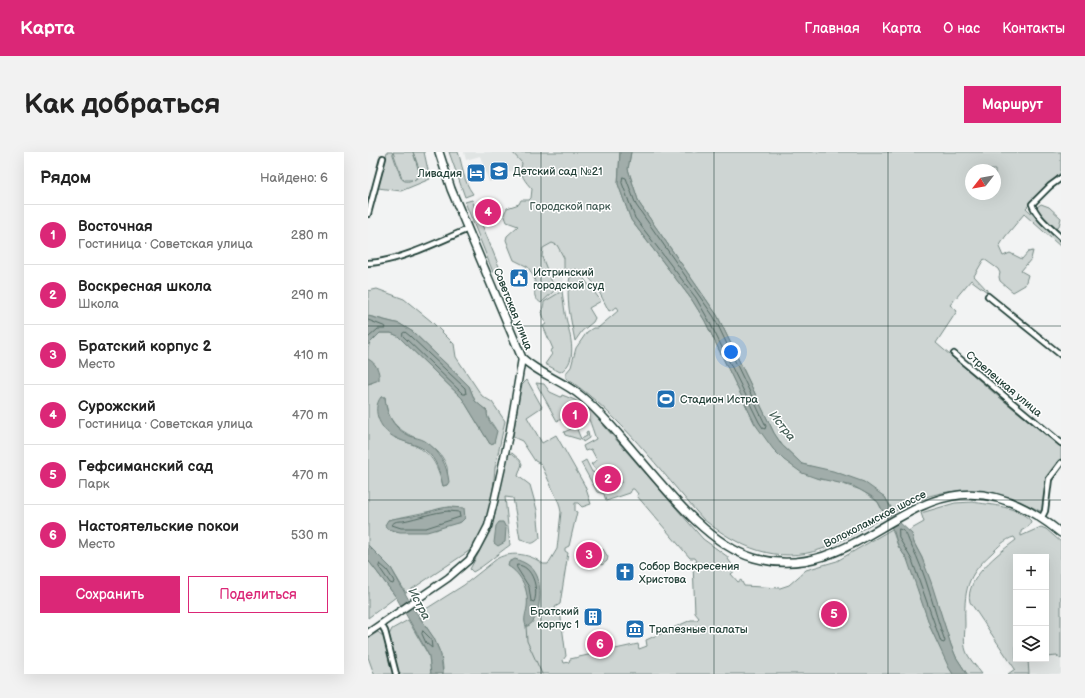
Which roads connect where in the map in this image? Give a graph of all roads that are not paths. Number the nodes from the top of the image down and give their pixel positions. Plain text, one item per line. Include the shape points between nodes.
1 (439, 152) edge
2 (383, 158) dead end
3 (1061, 178) edge
4 (368, 214) edge
5 (468, 229) junction
6 (1061, 238) edge
7 (368, 264) edge
8 (988, 296) dead end
9 (954, 354) dead end
10 (1061, 356) edge
11 (522, 358) junction
12 (1061, 443) edge
13 (1061, 462) edge
14 (1042, 517) junction
15 (699, 523) joint
16 (1061, 533) edge
17 (381, 624) junction
18 (368, 633) edge
19 (396, 674) edge

1 - 5 main road, Советская улица
2 - 4 street
3 - 6 street via 1032,204 1040,218
5 - 7 street via 408,253
5 - 11 main road, Советская улица
8 - 10 street
9 - 12 street, Стрелецкая улица
11 - 15 main road, Советская улица via 531,367 580,396 596,410
11 - 17 main road via 509,435 488,526 469,560 448,578
13 - 14 street via 1049,479
14 - 15 main road, Волоколамское шоссе via 1022,506 988,495 957,494 914,509 839,551 800,562 754,558 733,549
14 - 16 main road, Волоколамское шоссе
17 - 18 main road
17 - 19 street

